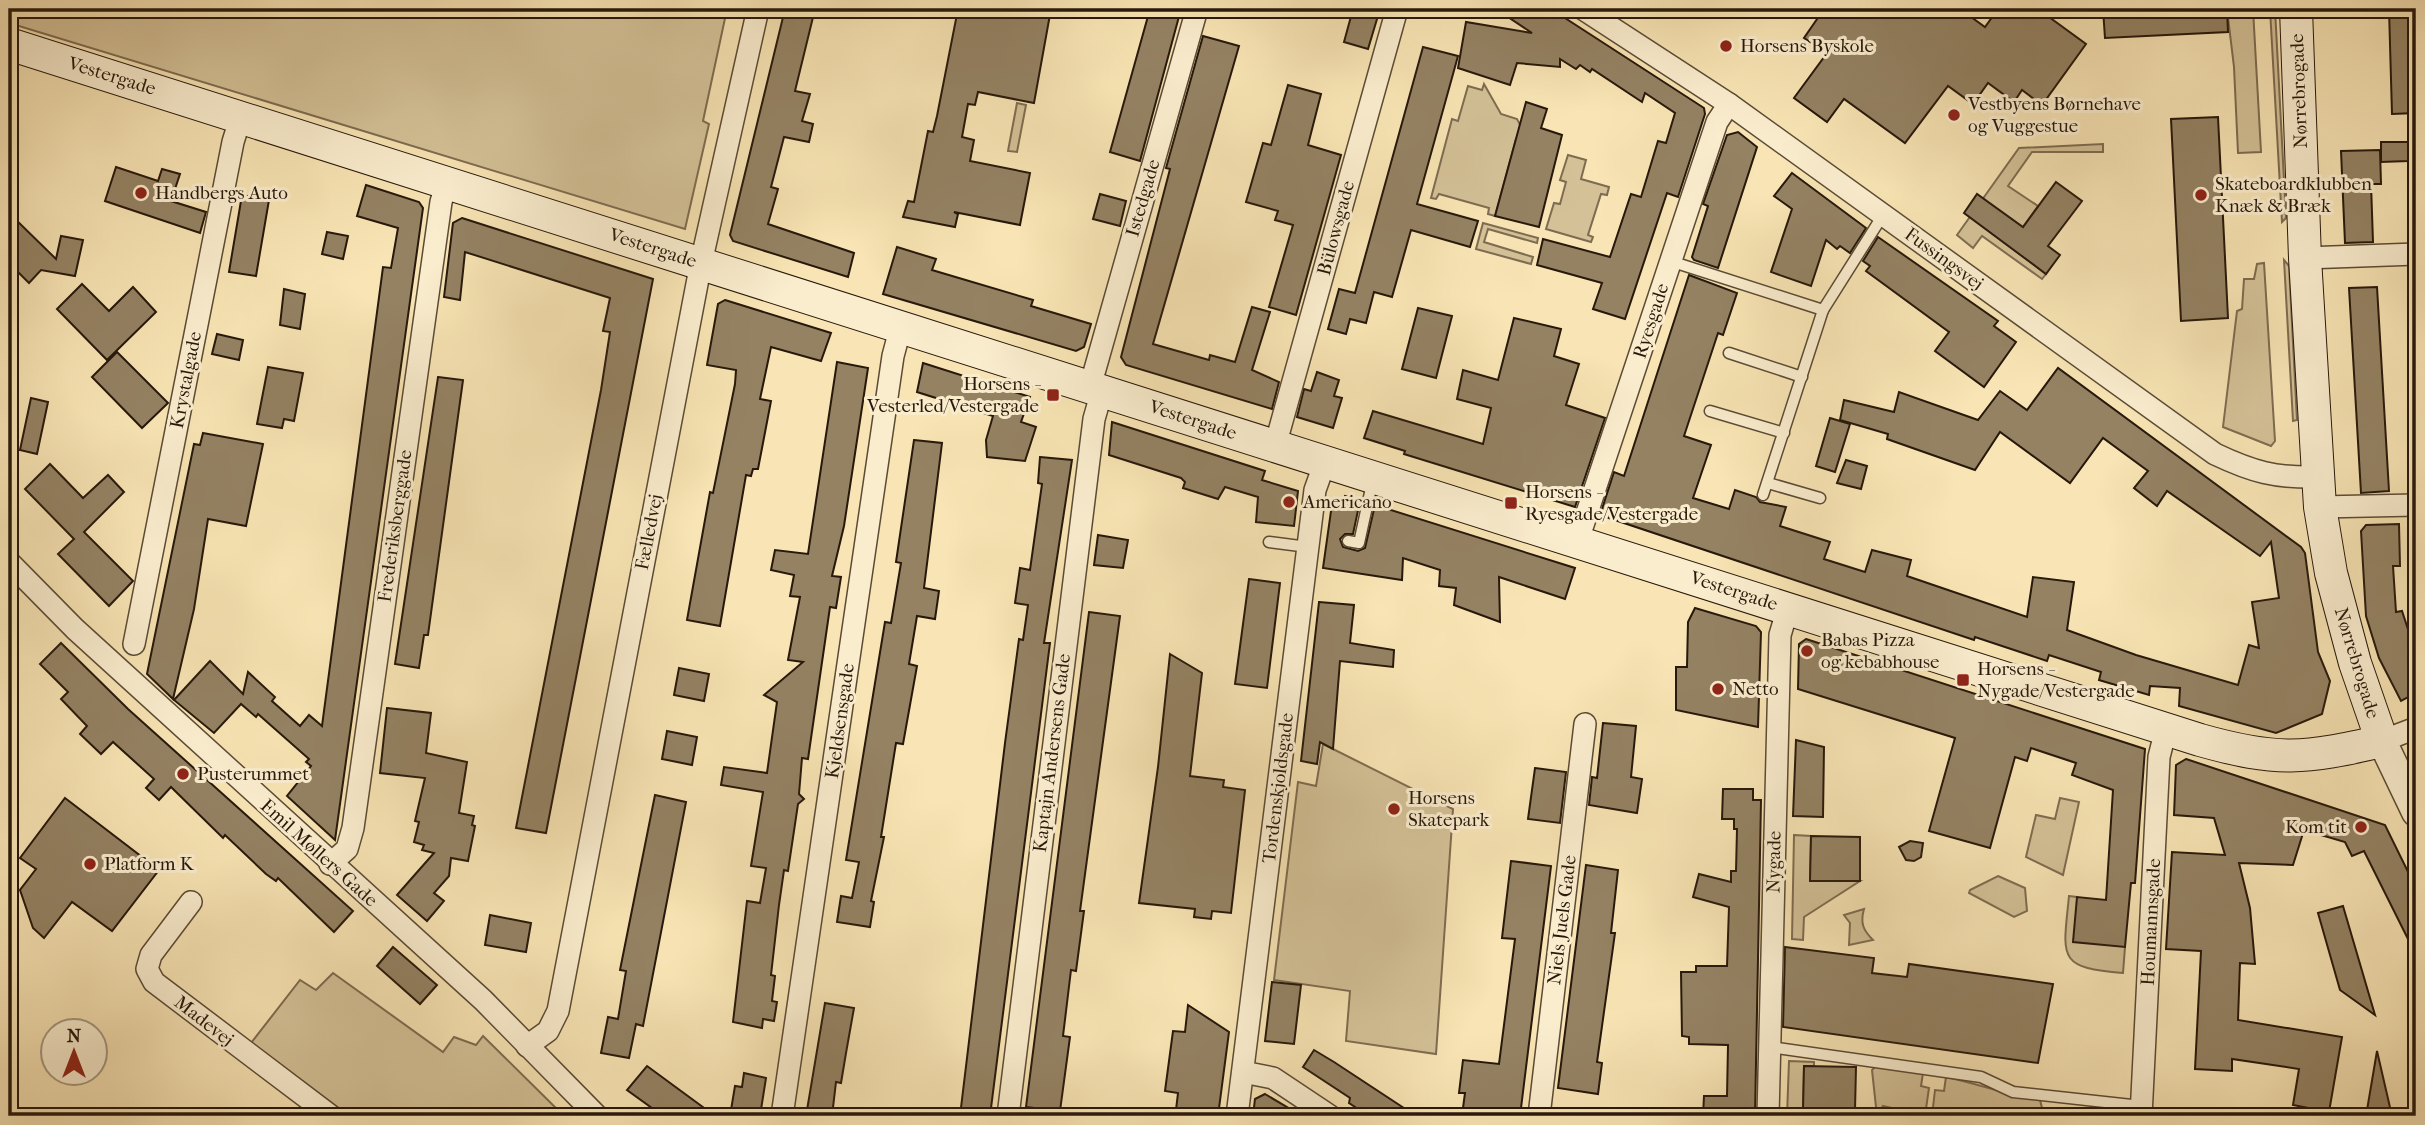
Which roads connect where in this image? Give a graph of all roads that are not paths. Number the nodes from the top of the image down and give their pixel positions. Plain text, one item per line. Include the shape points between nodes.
1 (758, 9) edge
2 (1197, 9) edge
3 (1397, 9) edge
4 (1583, 9) edge
5 (2295, 9) edge
6 (9, 44) edge
7 (1728, 104) junction
8 (241, 116) junction
9 (447, 182) junction
10 (1883, 215) junction
11 (2416, 254) edge
12 (2305, 258) junction
13 (1670, 261) junction
14 (701, 263) junction
15 (1823, 310) junction
16 (901, 326) junction
17 (1728, 353) dead end
18 (1802, 377) junction
19 (1096, 389) junction
20 (1710, 411) dead end
21 (1784, 433) junction
22 (1275, 446) junction
23 (1325, 462) junction
24 (1374, 477) junction
25 (1768, 483) junction
26 (2318, 492) junction
27 (1763, 495) dead end
28 (1820, 498) dead end
29 (2416, 505) edge
30 (1578, 540) junction
31 (1348, 541) dead end
32 (1269, 542) dead end
33 (1308, 547) junction
34 (9, 562) edge
35 (1788, 608) junction
36 (134, 644) dead end
37 (1585, 724) dead end
38 (2416, 728) edge
39 (2166, 729) junction
40 (2382, 741) junction
41 (2416, 812) edge
42 (330, 863) junction
43 (191, 902) dead end
44 (527, 1045) junction
45 (1770, 1047) junction
46 (1243, 1072) junction
47 (2141, 1111) edge
48 (331, 1116) edge
49 (597, 1116) edge
50 (782, 1116) edge
51 (1008, 1116) edge
52 (1237, 1116) edge
53 (1330, 1116) edge
54 (1539, 1116) edge
55 (1768, 1116) edge

1 - 14 street, Fælledvej
2 - 19 street, Istedgade
3 - 22 street, Bülowsgade
4 - 7 street, Fussingsvej
5 - 12 main road, Nørrebrogade
6 - 8 main road, Vestergade
7 - 10 street, Fussingsvej
7 - 13 street, Ryesgade via 1717,122
8 - 9 main road, Vestergade
8 - 36 street, Krystalgade
9 - 14 main road, Vestergade
9 - 42 street, Frederiksberggade via 353,828 347,849
10 - 15 lane
10 - 26 street, Fussingsvej via 2214,454 2250,471
11 - 12 street
12 - 26 main road, Nørrebrogade
13 - 15 lane
13 - 30 street, Ryesgade
14 - 16 main road, Vestergade
14 - 44 street, Fælledvej via 558,1011 548,1031
15 - 18 lane
16 - 19 main road, Vestergade
16 - 50 street, Kjeldsensgade
17 - 18 lane
18 - 21 lane
19 - 22 main road, Vestergade
19 - 51 street, Kaptajn Andersens Gade
20 - 21 lane
21 - 25 lane
22 - 23 main road, Vestergade
23 - 24 main road, Vestergade
23 - 33 street, Tordenskjoldsgade via 1315,490
24 - 30 main road, Vestergade
24 - 31 lane via 1359,543
25 - 27 lane
25 - 28 lane
26 - 29 street
26 - 40 main road, Nørrebrogade via 2331,573
30 - 35 main road, Vestergade
32 - 33 lane
33 - 46 street, Tordenskjoldsgade
34 - 42 street, Emil Møllers Gade via 75,629
35 - 39 main road, Vestergade
35 - 45 street, Nygade via 1780,635
37 - 54 street, Niels Juels Gade
38 - 40 street
39 - 40 main road, Vestergade via 2252,754 2290,758
39 - 47 street, Houmannsgade via 2159,757
40 - 41 street, Nørrebrogade
42 - 44 street, Emil Møllers Gade
43 - 48 street, Madevej via 151,955 147,969 154,982
44 - 49 street, Emil Møllers Gade
45 - 47 lane via 1982,1077 2013,1092
45 - 55 street, Nygade
46 - 52 street, Tordenskjoldsgade
46 - 53 street via 1273,1078

